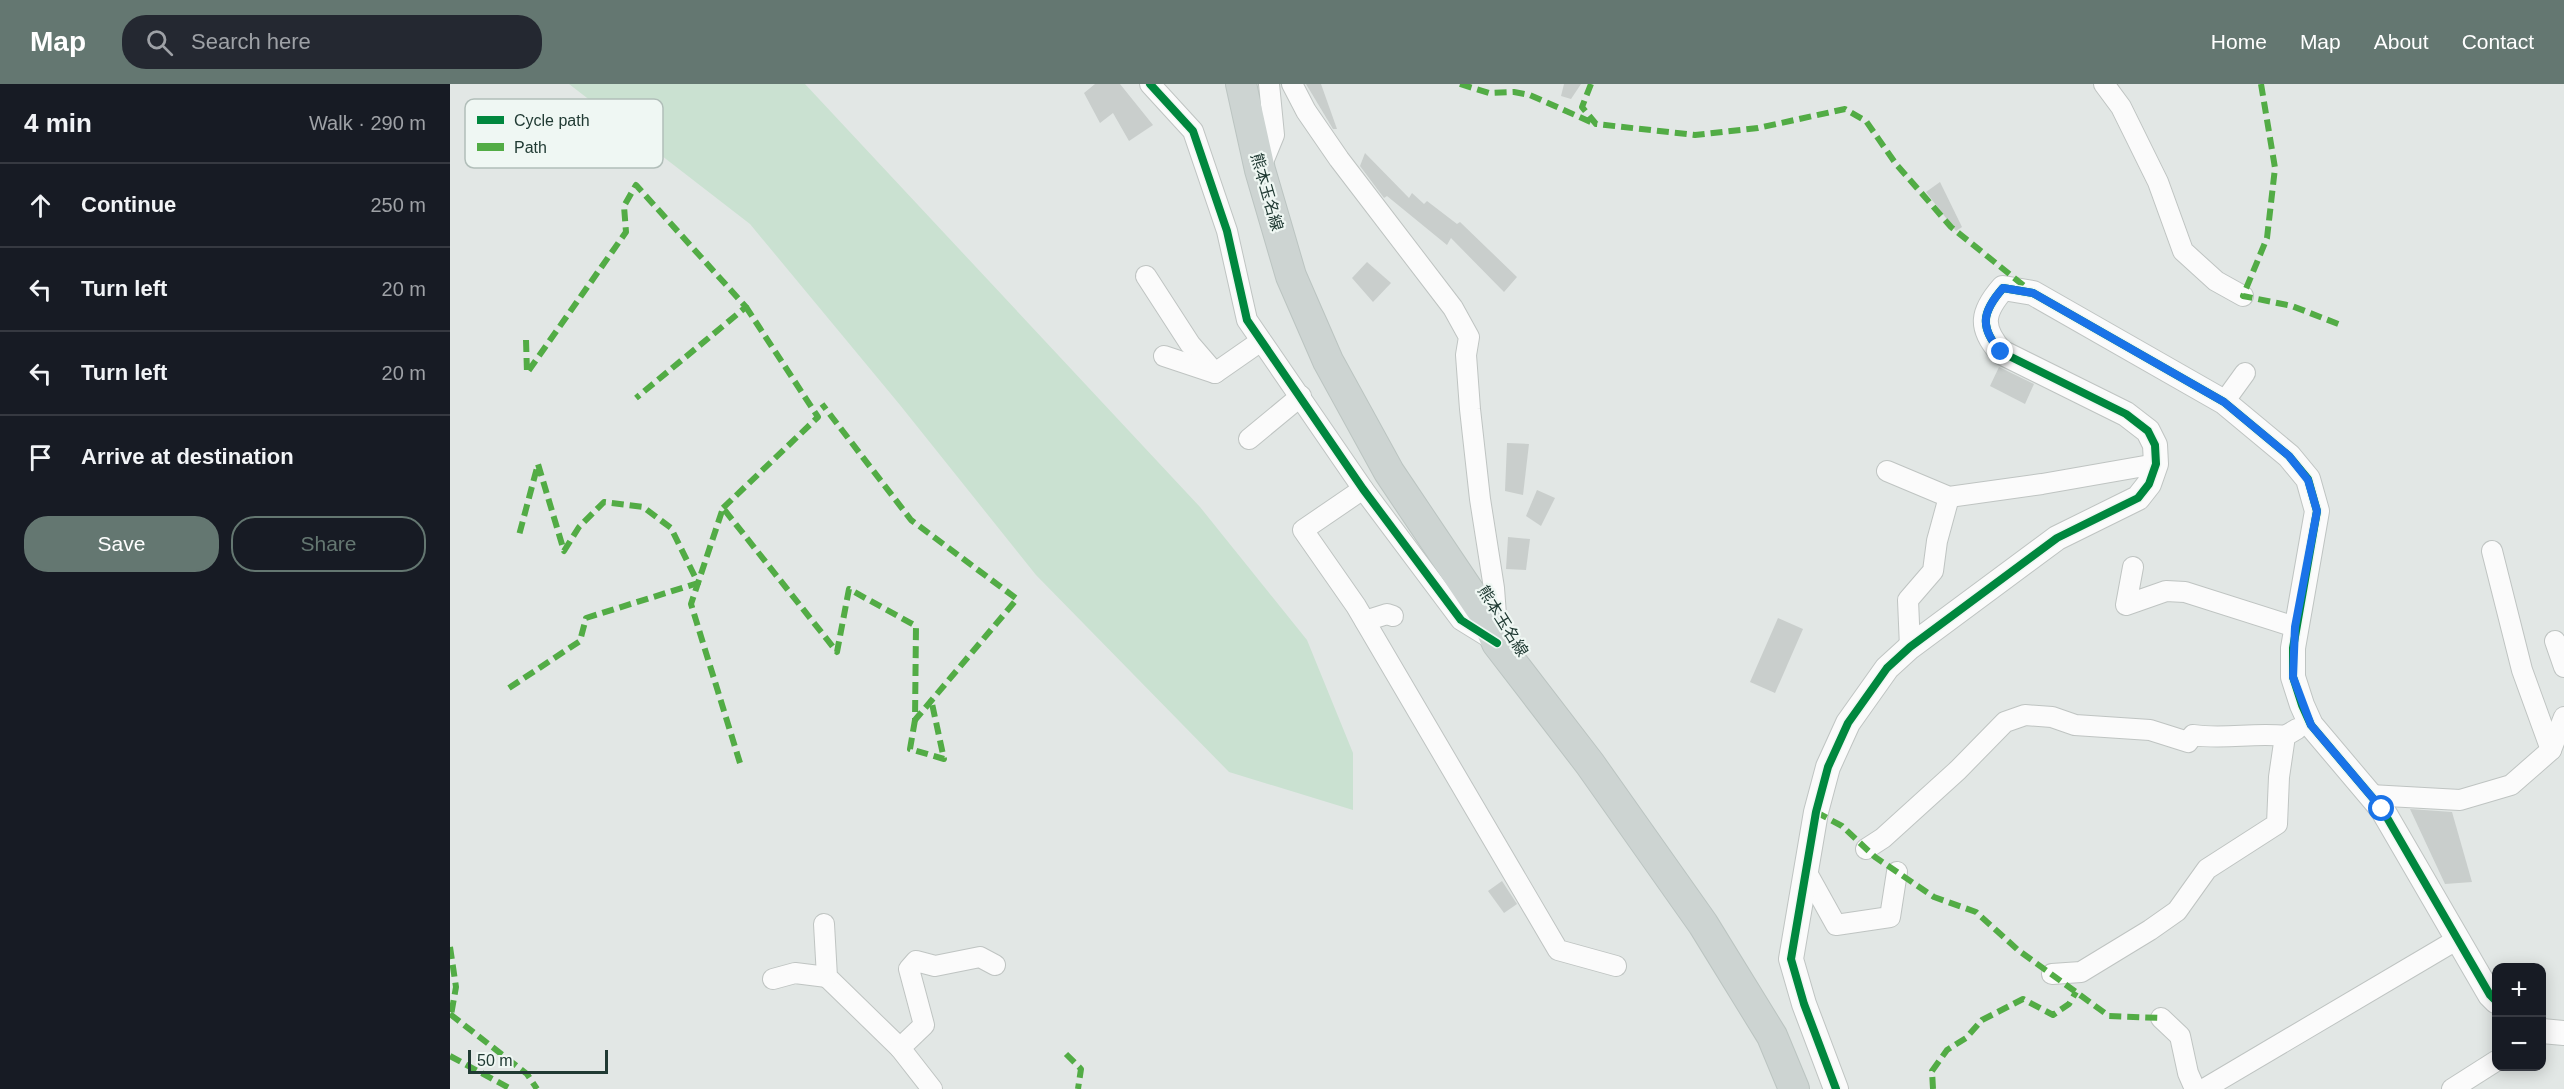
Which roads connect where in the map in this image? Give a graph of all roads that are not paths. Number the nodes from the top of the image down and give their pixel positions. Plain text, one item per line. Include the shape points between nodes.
1 (1150, 84) edge
2 (1241, 84) edge
3 (1269, 84) edge
4 (1292, 84) edge
5 (2104, 84) edge
6 (1260, 170) junction
7 (1146, 276) dead end
8 (2242, 296) dead end
9 (1261, 341) junction
10 (1164, 356) dead end
11 (1215, 373) junction
12 (2245, 373) dead end
13 (1301, 396) junction
14 (2224, 402) junction
15 (1249, 439) dead end
16 (2156, 464) junction
17 (1887, 471) dead end
18 (1363, 489) junction
19 (1949, 497) junction
20 (2492, 551) dead end
21 (2133, 567) dead end
22 (1394, 616) dead end
23 (1365, 621) junction
24 (2295, 627) junction
25 (2555, 641) dead end
26 (1497, 643) junction
27 (1910, 647) junction
28 (2564, 667) edge
29 (2564, 717) edge
30 (2309, 721) junction
31 (2285, 736) junction
32 (2551, 750) junction
33 (2370, 795) junction
34 (1866, 849) dead end
35 (1806, 871) junction
36 (1897, 872) dead end
37 (824, 924) dead end
38 (2458, 939) junction
39 (995, 965) dead end
40 (1616, 966) dead end
41 (2052, 974) dead end
42 (827, 977) junction
43 (773, 979) dead end
44 (2492, 994) edge
45 (2161, 1018) dead end
46 (2546, 1031) edge
47 (2564, 1033) edge
48 (900, 1048) junction
49 (2492, 1064) edge
50 (932, 1089) edge
51 (1794, 1089) edge
52 (1836, 1089) edge
53 (2195, 1089) edge
54 (2204, 1089) edge
55 (2452, 1089) edge

1 - 9 street via 1193,131 1227,231 1247,320
2 - 6 main road, 熊本玉名線
3 - 6 street via 1274,135
4 - 26 street via 1339,159 1453,308 1469,337 1466,355 1470,409 1494,588
5 - 8 street via 2121,107 2158,182 2183,251 2216,281
6 - 26 main road, 熊本玉名線 via 1291,276 1328,361 1389,472 1485,615
7 - 11 street via 1190,344
9 - 11 street
9 - 13 street
10 - 11 street
12 - 14 street
13 - 15 street
13 - 18 street
14 - 16 street via 2033,293 2003,288 1990,303 1985,321 1990,340 2001,352 2126,414 2148,431 2155,445
14 - 24 street via 2289,456 2308,480 2317,511
16 - 19 street
16 - 27 street via 2149,484 2138,498 2057,538
17 - 19 street
18 - 23 street via 1303,530
18 - 26 street via 1461,620
19 - 27 street via 1933,571 1908,600
20 - 32 street via 2522,670
21 - 24 street via 2126,605 2166,591 2185,592
22 - 23 street via 1387,614
23 - 40 street via 1558,950
24 - 30 street via 2293,677
25 - 28 street
26 - 51 main road, 熊本玉名線 via 1590,764 1703,924 1772,1036
27 - 35 street via 1887,668 1848,723 1816,812
29 - 32 street
30 - 31 street
30 - 33 street
31 - 34 street via 2264,733 2216,739 2193,735 2188,742 2150,730 2075,725 2052,717 2025,715 2005,722 1941,786
31 - 41 street via 2277,825 2207,868 2177,911 2150,930 2081,972
32 - 33 street via 2511,785 2460,800
33 - 38 street
35 - 36 street via 1836,925 1890,917
35 - 52 street via 1791,959
37 - 42 street
38 - 44 street
38 - 54 street
39 - 48 street via 980,957 935,966 916,961 909,969 924,1025
42 - 43 street via 795,973
42 - 48 street
45 - 53 street via 2180,1036
46 - 47 street
48 - 50 street
49 - 55 street

